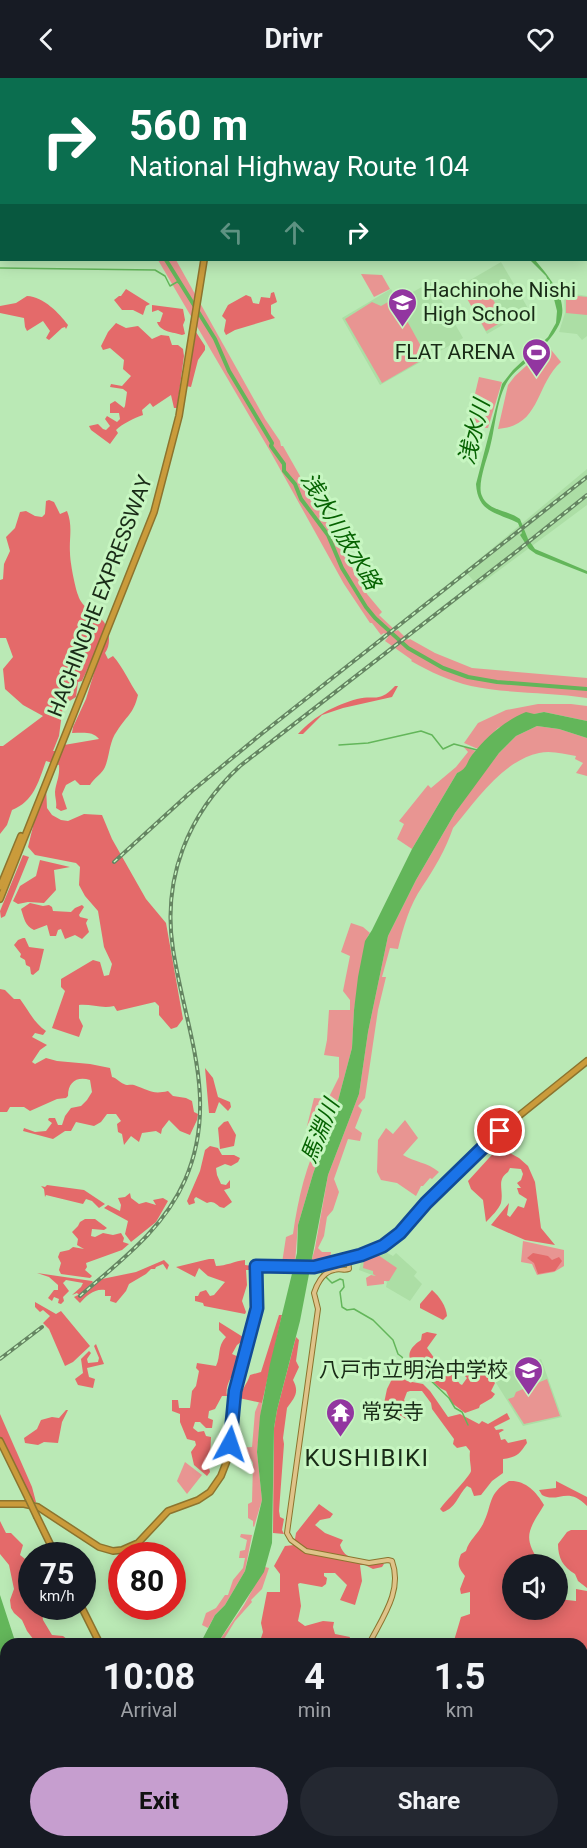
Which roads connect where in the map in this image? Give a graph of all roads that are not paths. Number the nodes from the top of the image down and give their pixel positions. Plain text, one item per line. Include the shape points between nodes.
1 (203, 261) edge
2 (99, 649) junction
3 (0, 887) edge
4 (0, 899) edge
5 (587, 1061) edge
6 (348, 1259) junction
7 (0, 1444) edge
8 (0, 1504) edge
9 (48, 1542) edge
10 (87, 1620) edge
11 (95, 1638) edge
12 (372, 1638) edge

1 - 2 highway, HACHINOHE EXPRESSWAY via 162,480 149,526
2 - 3 highway, HACHINOHE EXPRESSWAY
2 - 4 highway, HACHINOHE EXPRESSWAY
5 - 6 highway via 506,1125 395,1238 377,1250
6 - 8 highway via 309,1267 256,1266 257,1308 235,1391 224,1470 210,1492 168,1511 138,1543 113,1551 99,1547 38,1507
6 - 12 main road via 349,1269 326,1274 314,1293 318,1309 286,1533 306,1551 369,1563 392,1561 394,1593
7 - 9 highway, bridge
10 - 11 highway

